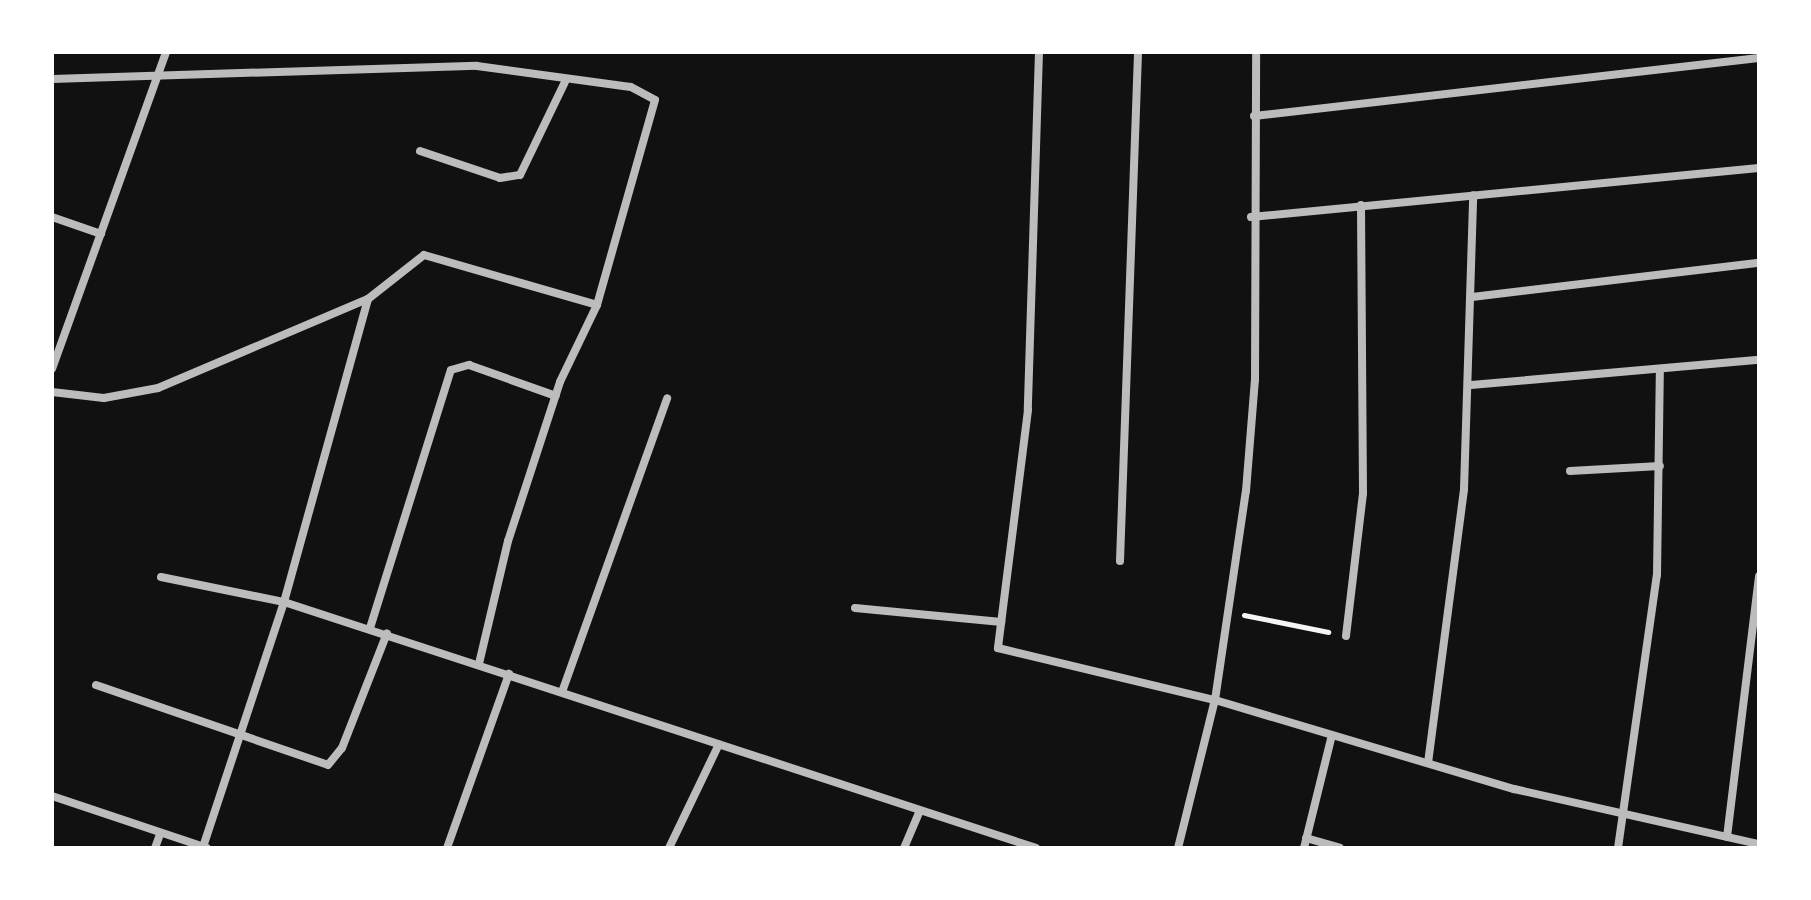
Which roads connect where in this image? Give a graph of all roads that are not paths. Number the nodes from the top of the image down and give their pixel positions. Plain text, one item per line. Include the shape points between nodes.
1 (166, 52) edge
2 (1039, 52) edge
3 (1138, 52) edge
4 (1256, 52) edge
5 (1759, 58) edge
6 (52, 79) edge
7 (159, 79) junction
8 (565, 82) junction
9 (1254, 116) junction
10 (420, 151) dead end
11 (1759, 168) edge
12 (1473, 195) junction
13 (1361, 205) junction
14 (52, 217) edge
15 (1251, 217) junction
16 (101, 234) junction
17 (1759, 263) edge
18 (1472, 297) junction
19 (368, 299) junction
20 (597, 305) junction
21 (1759, 360) edge
22 (52, 369) edge
23 (1660, 369) junction
24 (1471, 385) junction
25 (52, 392) edge
26 (556, 396) junction
27 (667, 398) dead end
28 (1660, 466) junction
29 (1570, 471) dead end
30 (1120, 561) dead end
31 (1759, 576) edge
32 (161, 577) dead end
33 (284, 602) junction
34 (855, 608) dead end
35 (1001, 622) junction
36 (370, 628) junction
37 (387, 633) junction
38 (1346, 636) road end
39 (479, 664) junction
40 (509, 674) junction
41 (96, 685) dead end
42 (562, 692) junction
43 (1215, 700) junction
44 (1332, 735) junction
45 (239, 739) junction
46 (719, 744) junction
47 (1428, 763) junction
48 (54, 797) edge
49 (52, 809) edge
50 (919, 812) junction
51 (1623, 813) junction
52 (160, 834) junction
53 (1727, 837) junction
54 (1305, 843) edge
55 (1759, 844) edge
56 (205, 847) edge
57 (155, 848) edge
58 (447, 848) edge
59 (669, 848) edge
60 (904, 848) edge
61 (1036, 848) edge
62 (1178, 848) edge
63 (1340, 848) edge
64 (1618, 848) edge

1 - 7 street
2 - 35 street via 1028,410
3 - 30 street
4 - 9 street
5 - 9 street
6 - 7 street
7 - 8 street via 477,66
7 - 16 street
8 - 10 street via 520,175 500,178
8 - 20 street via 631,87 655,100
9 - 15 street
11 - 12 street
12 - 13 street
12 - 18 street
13 - 15 street
13 - 38 street via 1363,493
14 - 16 street
15 - 43 street via 1255,380 1231,613
16 - 22 street
17 - 18 street
18 - 24 street
19 - 20 street via 424,255
19 - 25 street via 158,388 104,398
19 - 33 street
20 - 26 street
21 - 23 street
23 - 24 street
23 - 28 street
24 - 47 street via 1457,572
26 - 36 street via 469,365 451,370
26 - 39 street via 508,541
27 - 42 street
28 - 29 street
28 - 51 street via 1657,575
31 - 53 street
32 - 33 street
33 - 36 street
33 - 45 street
34 - 35 street
35 - 43 street via 998,648
36 - 37 street
37 - 39 street
37 - 45 street via 342,748 328,765
39 - 40 street
40 - 42 street
40 - 58 street
41 - 45 street
42 - 46 street
43 - 44 street
43 - 62 street
44 - 47 street
44 - 54 street
45 - 56 street
46 - 50 street
46 - 59 street
47 - 51 street
48 - 49 street
48 - 52 street
50 - 60 street
50 - 61 street
51 - 53 street
51 - 64 street
52 - 56 street
52 - 57 street
53 - 55 street
54 - 63 street

